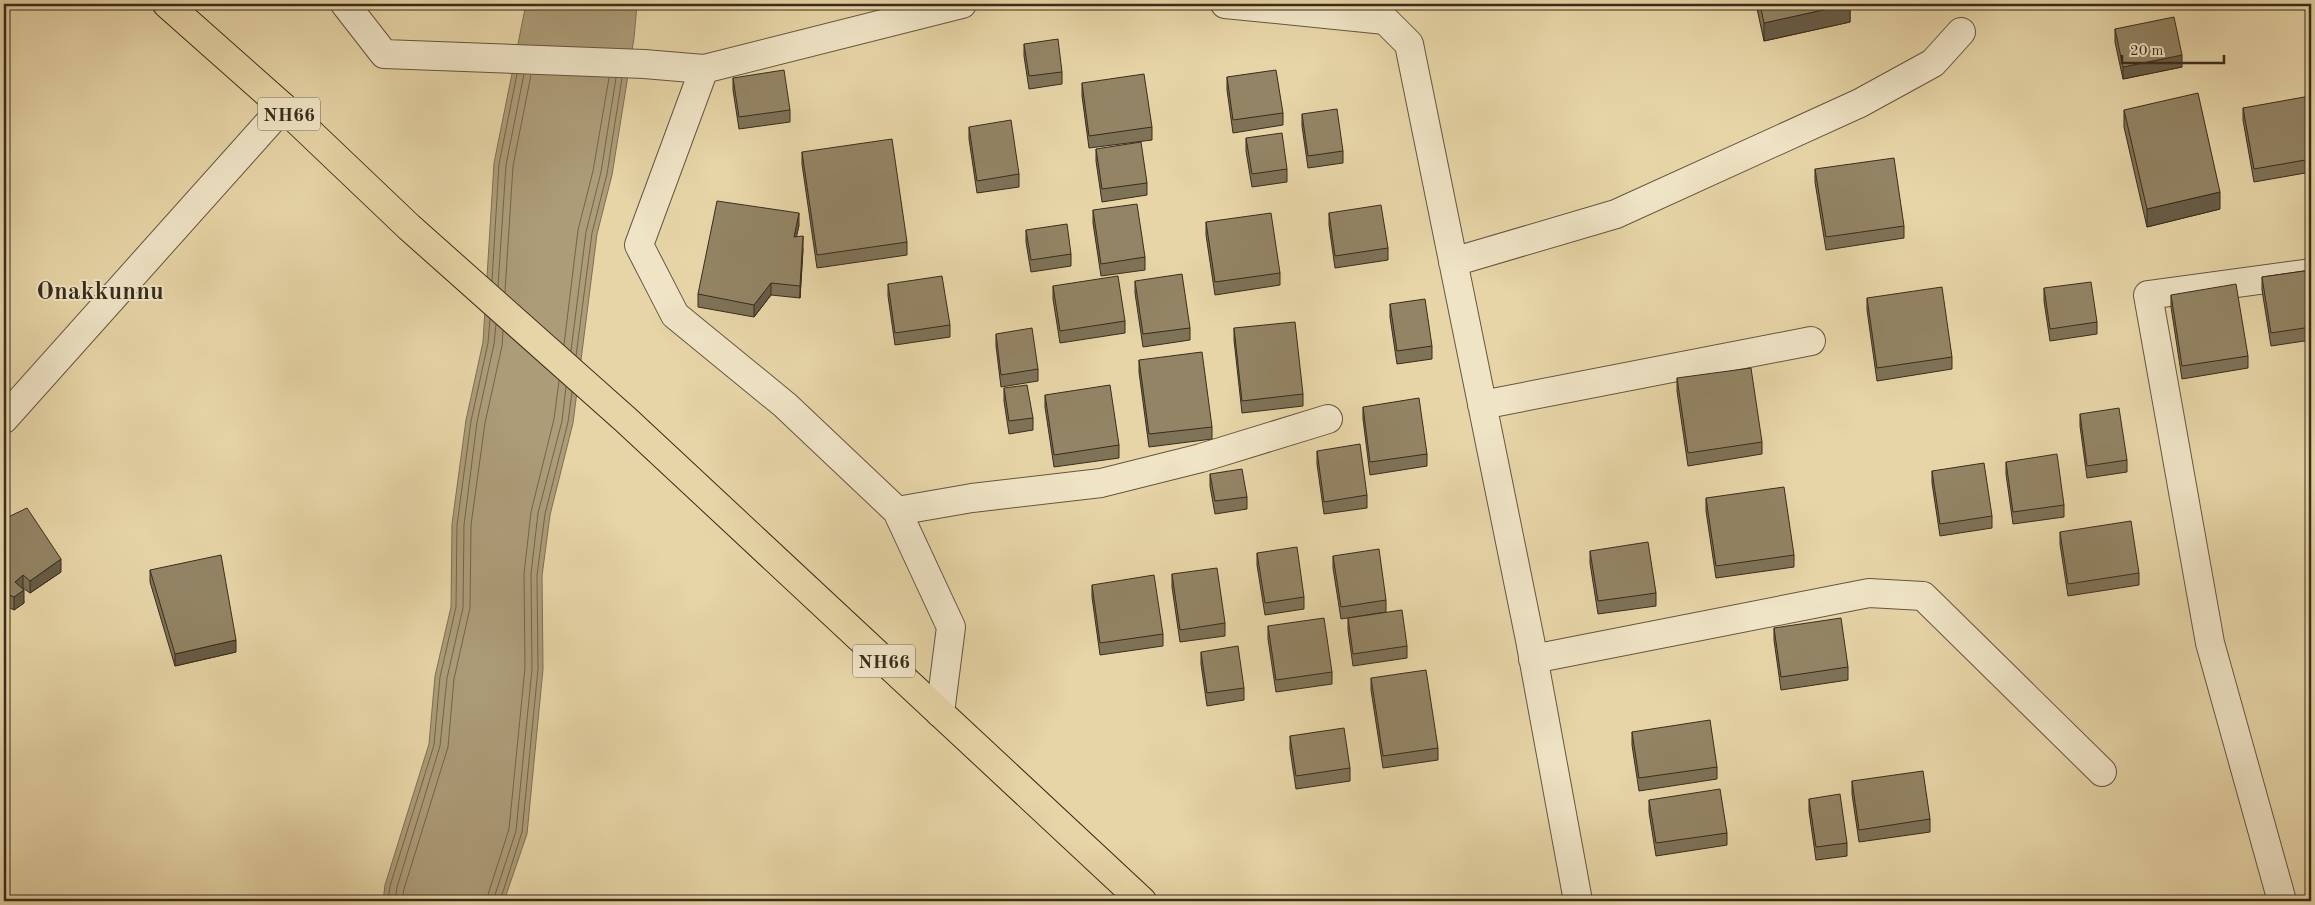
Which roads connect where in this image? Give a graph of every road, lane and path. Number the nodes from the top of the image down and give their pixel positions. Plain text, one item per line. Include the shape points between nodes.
1 (167, 4) edge
2 (345, 4) edge
3 (962, 4) edge
4 (1225, 4) edge
5 (1279, 6) edge
6 (1961, 32) dead end
7 (704, 69) junction
8 (283, 107) junction
9 (1453, 262) junction
10 (2311, 273) edge
11 (1811, 341) dead end
12 (1482, 405) junction
13 (4, 419) edge
14 (1328, 419) dead end
15 (897, 511) junction
16 (1533, 659) junction
17 (940, 713) junction
18 (2102, 772) dead end
19 (1142, 901) edge
20 (1578, 901) edge
21 (2282, 901) edge

1 - 8 highway, NH66
2 - 7 street via 384,54
3 - 7 street
4 - 5 street
5 - 9 street via 1385,20 1409,44
6 - 9 street via 1934,63 1860,102 1616,214
7 - 15 street via 638,244 675,316 785,405
8 - 13 street
8 - 17 highway, NH66
9 - 12 street
10 - 21 street via 2148,295 2210,643
11 - 12 street
12 - 16 street
14 - 15 street via 1202,458 1101,483 972,498
15 - 17 street via 951,628
16 - 18 street via 1869,593 1923,596
16 - 20 street
17 - 19 highway, NH66

